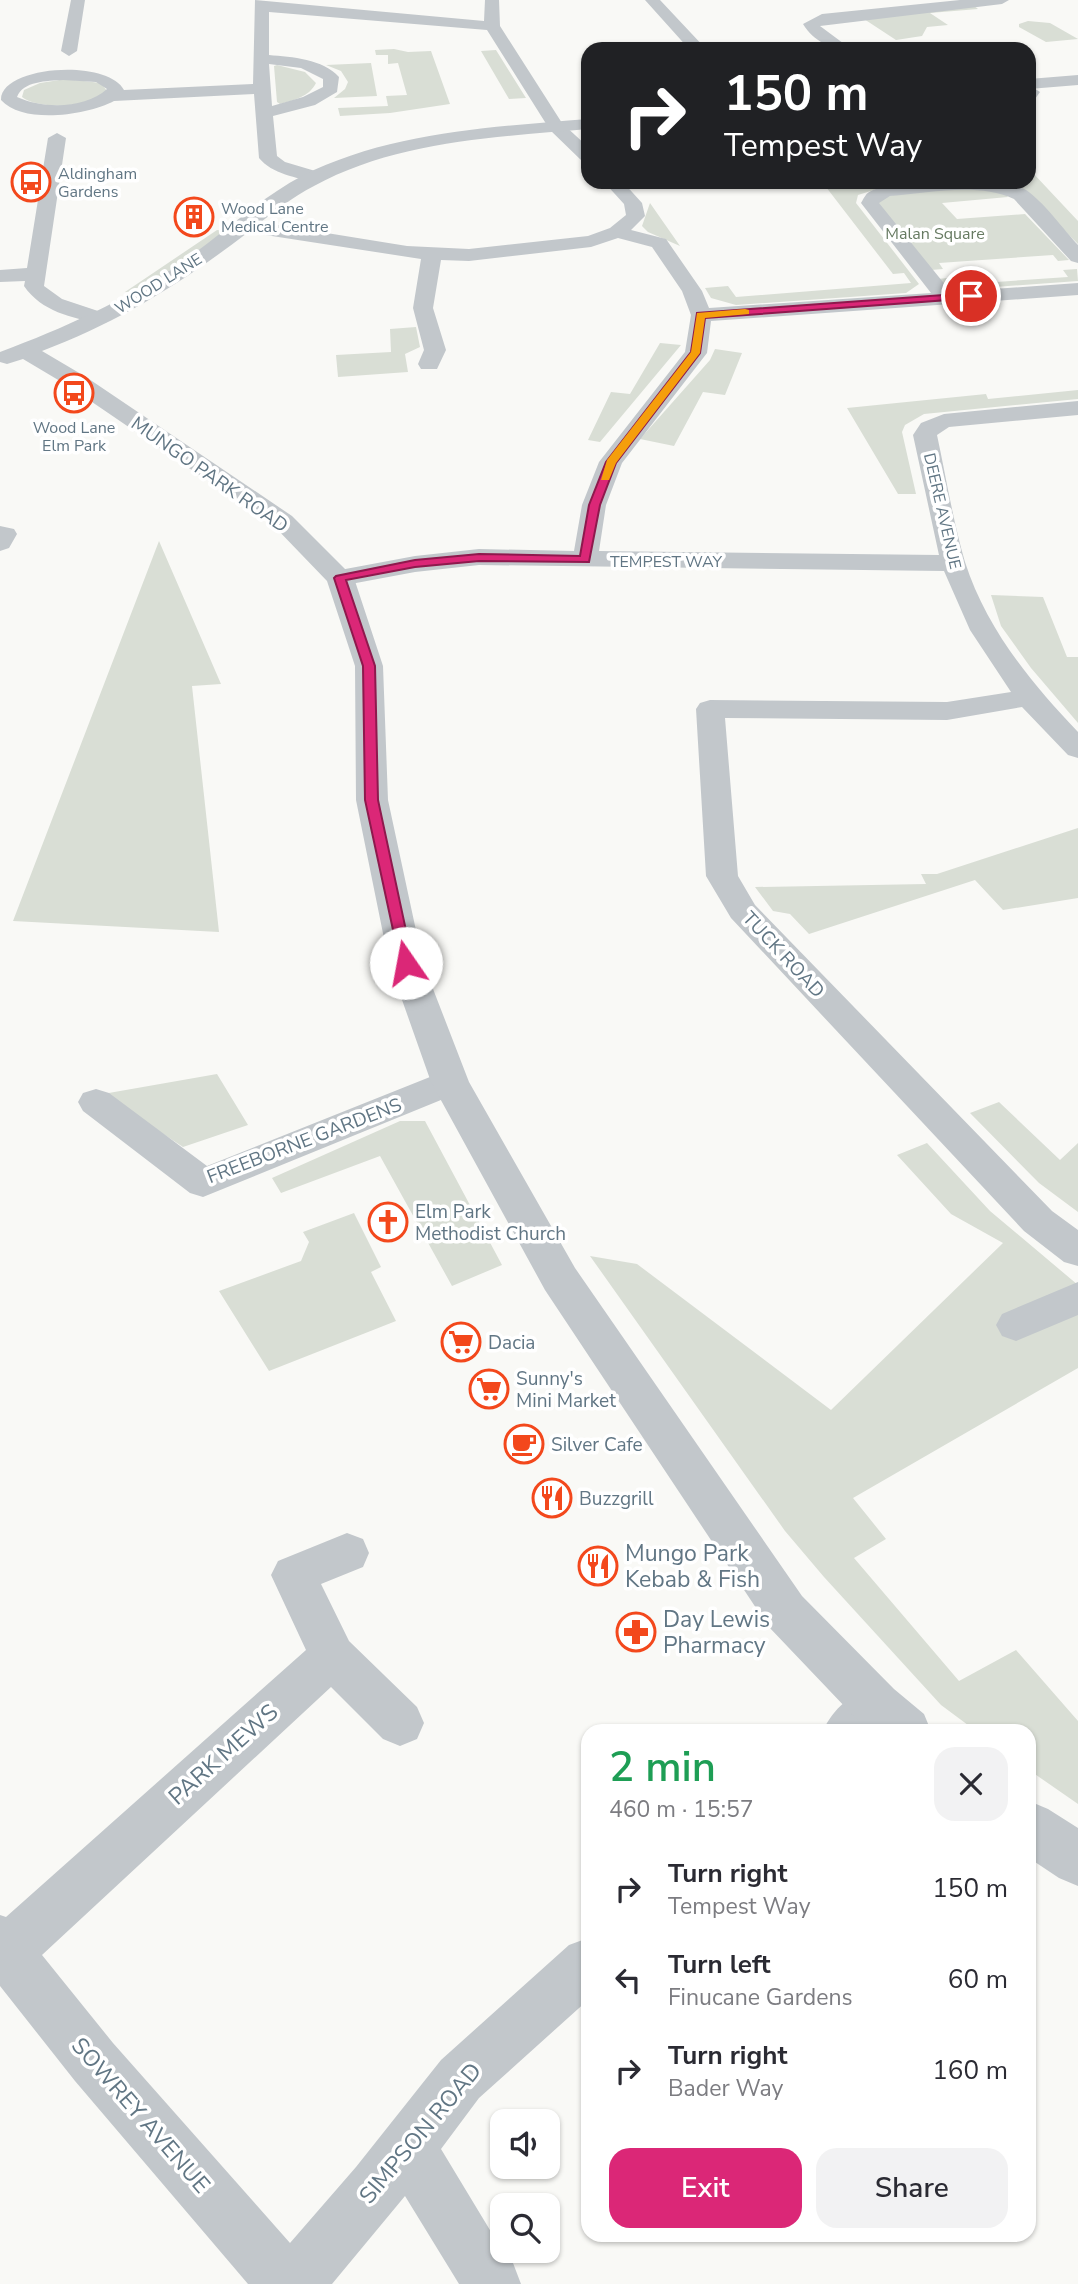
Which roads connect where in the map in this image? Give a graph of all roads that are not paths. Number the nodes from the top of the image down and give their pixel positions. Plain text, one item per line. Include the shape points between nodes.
1 (78, 0) edge
2 (492, 0) edge
3 (652, 0) edge
4 (1002, 0) edge
5 (262, 4) edge
6 (492, 26) junction
7 (691, 42) edge
8 (833, 42) edge
9 (69, 51) junction
10 (260, 59) junction
11 (97, 77) junction
12 (30, 80) junction
13 (1078, 80) edge
14 (1036, 83) edge
15 (261, 84) junction
16 (108, 94) junction
17 (9, 97) edge
18 (263, 113) junction
19 (581, 124) edge
20 (556, 126) junction
21 (57, 138) junction
22 (581, 150) edge
23 (316, 177) junction
24 (620, 189) edge
25 (918, 189) edge
26 (1010, 189) edge
27 (246, 226) junction
28 (617, 232) junction
29 (432, 254) junction
30 (1078, 257) edge
31 (34, 274) junction
32 (0, 276) edge
33 (1078, 289) edge
34 (945, 298) junction
35 (701, 315) junction
36 (100, 318) junction
37 (12, 355) edge
38 (429, 364) dead end
39 (1078, 408) edge
40 (0, 533) edge
41 (0, 543) edge
42 (585, 560) junction
43 (953, 563) junction
44 (340, 578) junction
45 (1029, 697) junction
46 (1078, 749) edge
47 (450, 1082) junction
48 (96, 1102) dead end
49 (1078, 1251) edge
50 (1078, 1298) edge
51 (1016, 1325) dead end
52 (347, 1553) dead end
53 (332, 1656) junction
54 (400, 1723) dead end
55 (876, 1723) edge
56 (1036, 1832) edge
57 (1078, 1859) edge
58 (3, 1946) edge
59 (581, 1970) edge
60 (407, 2147) junction
61 (287, 2284) edge
62 (294, 2284) edge
63 (492, 2284) edge

1 - 9 street
2 - 6 street
3 - 7 street
4 - 8 street via 822,19 811,24
5 - 6 street
5 - 10 street
6 - 20 street
9 - 11 street
9 - 12 street
10 - 15 street
10 - 18 street via 299,62 331,77 331,89 309,101
11 - 12 street
11 - 16 street
12 - 17 street
13 - 14 street
15 - 16 street
15 - 18 street
16 - 17 street via 62,109
16 - 21 street
17 - 21 street
18 - 23 street via 268,158
19 - 20 street, WOOD LANE
20 - 22 street
20 - 23 street, WOOD LANE via 417,145 370,156
21 - 31 street
23 - 27 street, WOOD LANE via 279,198
24 - 28 street via 633,203 636,216
25 - 34 street via 887,191 870,203
26 - 30 street via 1021,195
27 - 29 street
27 - 36 street, WOOD LANE via 153,290
28 - 29 street via 591,241 518,250
28 - 35 street via 659,243 692,291
29 - 38 street via 423,308 435,350
31 - 32 street
31 - 36 street via 41,298
33 - 34 street
34 - 35 street
35 - 42 street via 696,353 611,462 594,505
36 - 37 street, WOOD LANE
37 - 44 street, MUNGO PARK ROAD via 78,382 283,521
39 - 43 street, DEERE AVENUE via 944,421 929,428 925,435
40 - 41 street via 5,534
42 - 43 street, TEMPEST WAY
42 - 44 street, TEMPEST WAY via 479,557
43 - 45 street, DEERE AVENUE via 983,630
44 - 47 street, MUNGO PARK ROAD via 369,666 372,800 406,963
45 - 46 street, DEERE AVENUE
45 - 49 street, TUCK ROAD via 947,711 710,709 722,876 742,911 1038,1222
47 - 48 street, FREEBORNE GARDENS via 203,1183
47 - 55 street, MUNGO PARK ROAD via 559,1279 785,1611
50 - 51 street
52 - 53 street via 294,1575
53 - 54 street
53 - 58 street, PARK MEWS
56 - 57 street
58 - 61 street, SOWREY AVENUE via 94,2062
59 - 60 street, SIMPSON ROAD via 460,2079
60 - 62 street, SIMPSON ROAD
60 - 63 street

